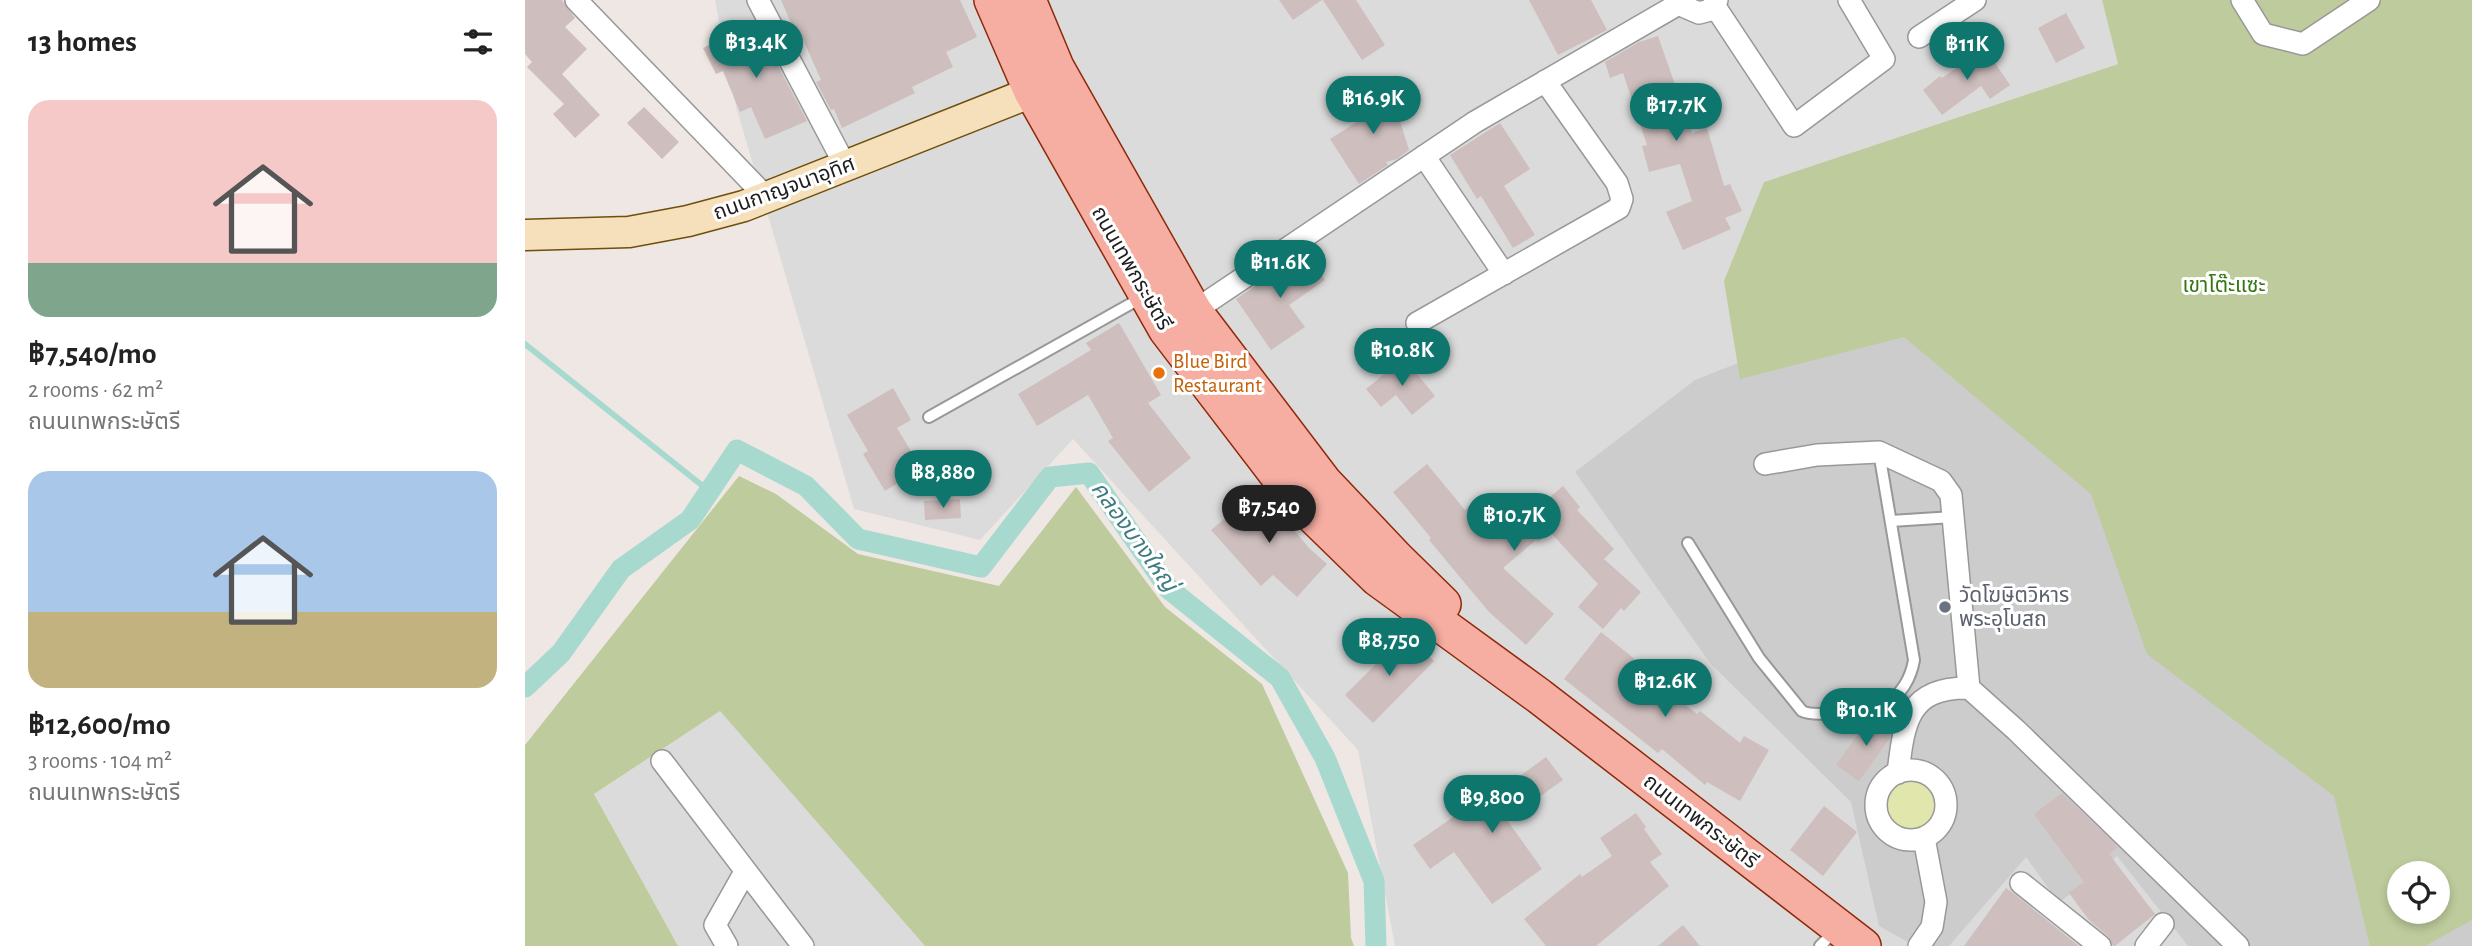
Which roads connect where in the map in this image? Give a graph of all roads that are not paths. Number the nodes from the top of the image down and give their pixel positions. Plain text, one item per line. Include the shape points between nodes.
1 (576, 0) edge
2 (758, 0) edge
3 (992, 0) edge
4 (1028, 0) edge
5 (1849, 0) edge
6 (1975, 0) edge
7 (2242, 0) edge
8 (2369, 0) edge
9 (1682, 1) edge
10 (1716, 3) edge
11 (1919, 37) dead end
12 (1545, 81) junction
13 (1032, 92) junction
14 (1424, 156) junction
15 (846, 167) junction
16 (767, 198) junction
17 (525, 234) edge
18 (1504, 274) junction
19 (1147, 295) junction
20 (1194, 311) junction
21 (1417, 323) dead end
22 (929, 417) dead end
23 (1879, 452) junction
24 (1765, 464) dead end
25 (1953, 517) junction
26 (1891, 521) junction
27 (1688, 543) dead end
28 (1386, 568) junction
29 (1969, 688) junction
30 (662, 761) dead end
31 (1898, 773) junction
32 (1924, 838) junction
33 (745, 872) junction
34 (2021, 883) dead end
35 (2163, 924) dead end
36 (1840, 940) edge
37 (727, 946) edge
38 (803, 946) edge
39 (1919, 946) edge
40 (2100, 946) edge
41 (2146, 946) edge
42 (2238, 946) edge

1 - 16 street
2 - 15 street
3 - 13 main road, ถนนเทพกระษัตรี
4 - 20 main road, ถนนเทพกระษัตรี via 1056,67
5 - 10 street via 1884,59 1794,126
6 - 11 street
7 - 8 street via 2263,34 2303,44
9 - 10 street via 1699,13
9 - 12 street
12 - 14 street
12 - 18 street via 1617,183 1622,199 1619,208
13 - 15 street, ถนนกาญจนาอุทิศ
13 - 19 main road, ถนนเทพกระษัตรี
14 - 18 street
14 - 20 street
15 - 16 street, ถนนกาญจนาอุทิศ
16 - 17 street, ถนนกาญจนาอุทิศ via 629,232
18 - 21 street
19 - 22 lane
19 - 28 main road, ถนนเทพกระษัตรี via 1166,329 1296,499
20 - 28 main road, ถนนเทพกระษัตรี
23 - 24 street via 1817,455
23 - 25 street via 1941,481 1951,495
23 - 26 lane
25 - 26 lane
25 - 29 street
26 - 27 lane via 1914,660 1912,675 1884,704 1832,714 1809,714 1797,707 1759,658
28 - 36 main road, ถนนเทพกระษัตรี via 1539,696 1774,876
29 - 31 street via 1926,695 1906,725
29 - 42 street
30 - 33 street
31 - 32 street via 1878,794 1878,818 1894,836
31 - 32 street via 1914,769 1941,785 1945,816
32 - 39 street via 1937,902 1932,927
33 - 37 street via 715,925
33 - 38 street
34 - 40 street
35 - 41 street

